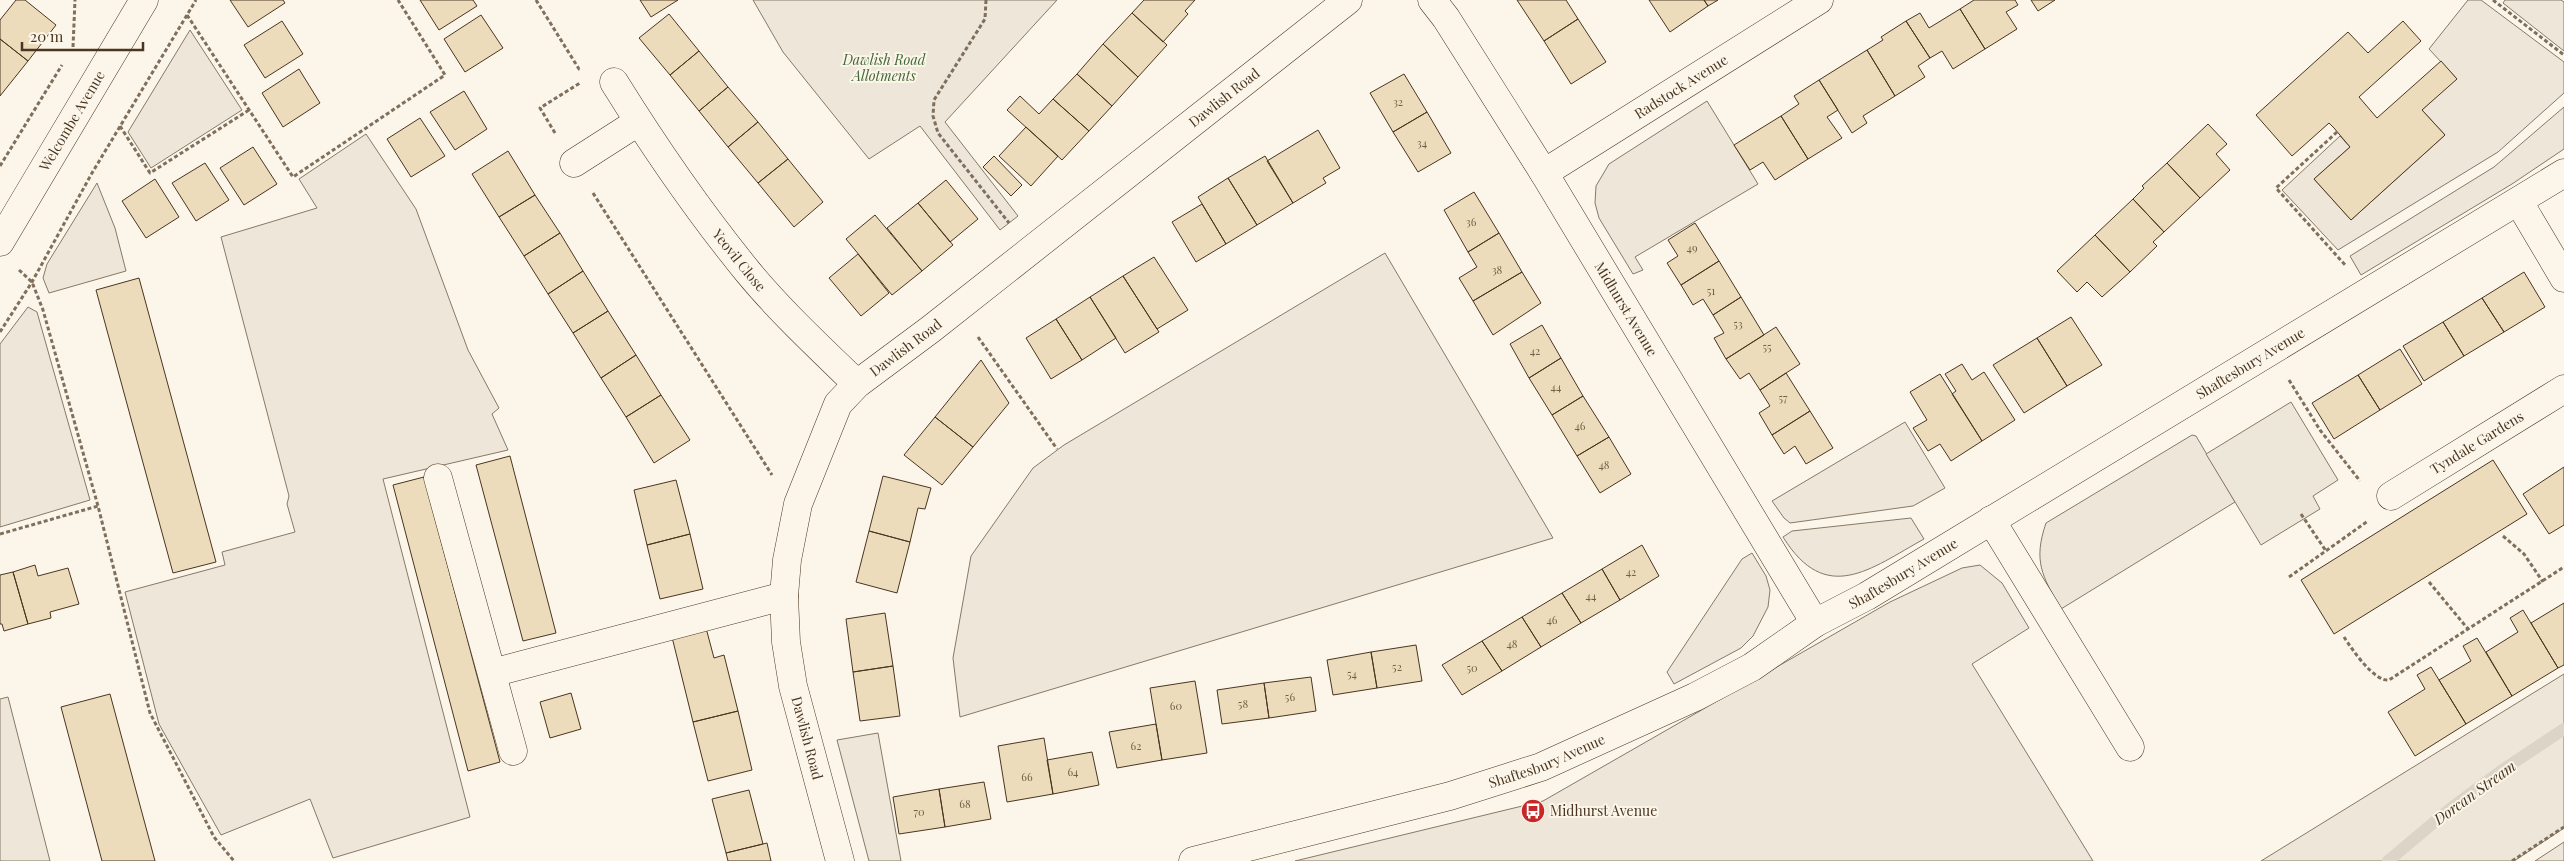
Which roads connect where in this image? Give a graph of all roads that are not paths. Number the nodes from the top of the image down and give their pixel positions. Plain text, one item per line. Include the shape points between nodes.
1 (144, 0) edge
2 (1348, 0) edge
3 (1432, 0) edge
4 (1819, 0) edge
5 (602, 78) road end
6 (638, 122) junction
7 (574, 163) road end
8 (1544, 172) junction
9 (2564, 174) edge
10 (2519, 202) junction
11 (6, 253) edge
12 (2564, 278) edge
13 (857, 384) junction
14 (2564, 389) edge
15 (438, 478) dead end
16 (2379, 492) road end
17 (1991, 520) junction
18 (784, 596) junction
19 (1815, 623) junction
20 (492, 673) junction
21 (2130, 747) dead end
22 (513, 751) dead end
23 (840, 861) edge
24 (1193, 861) edge

1 - 11 street, Welcombe Avenue
2 - 13 street, Dawlish Road
3 - 8 street, Midhurst Avenue
4 - 8 street, Radstock Avenue
5 - 6 street, Yeovil Close
6 - 7 street
6 - 13 street, Yeovil Close via 748,273
8 - 19 street, Midhurst Avenue
9 - 10 street, Shaftesbury Avenue
10 - 12 street
10 - 17 street, Shaftesbury Avenue
13 - 18 street, Dawlish Road via 838,404 801,495 793,524
14 - 16 street, Tyndale Gardens
15 - 20 street
17 - 19 street, Shaftesbury Avenue via 1867,596
17 - 21 street
18 - 20 street
18 - 23 street, Dawlish Road via 786,642 793,686
19 - 24 street, Shaftesbury Avenue via 1752,667 1703,693 1541,767 1450,796
20 - 22 street

